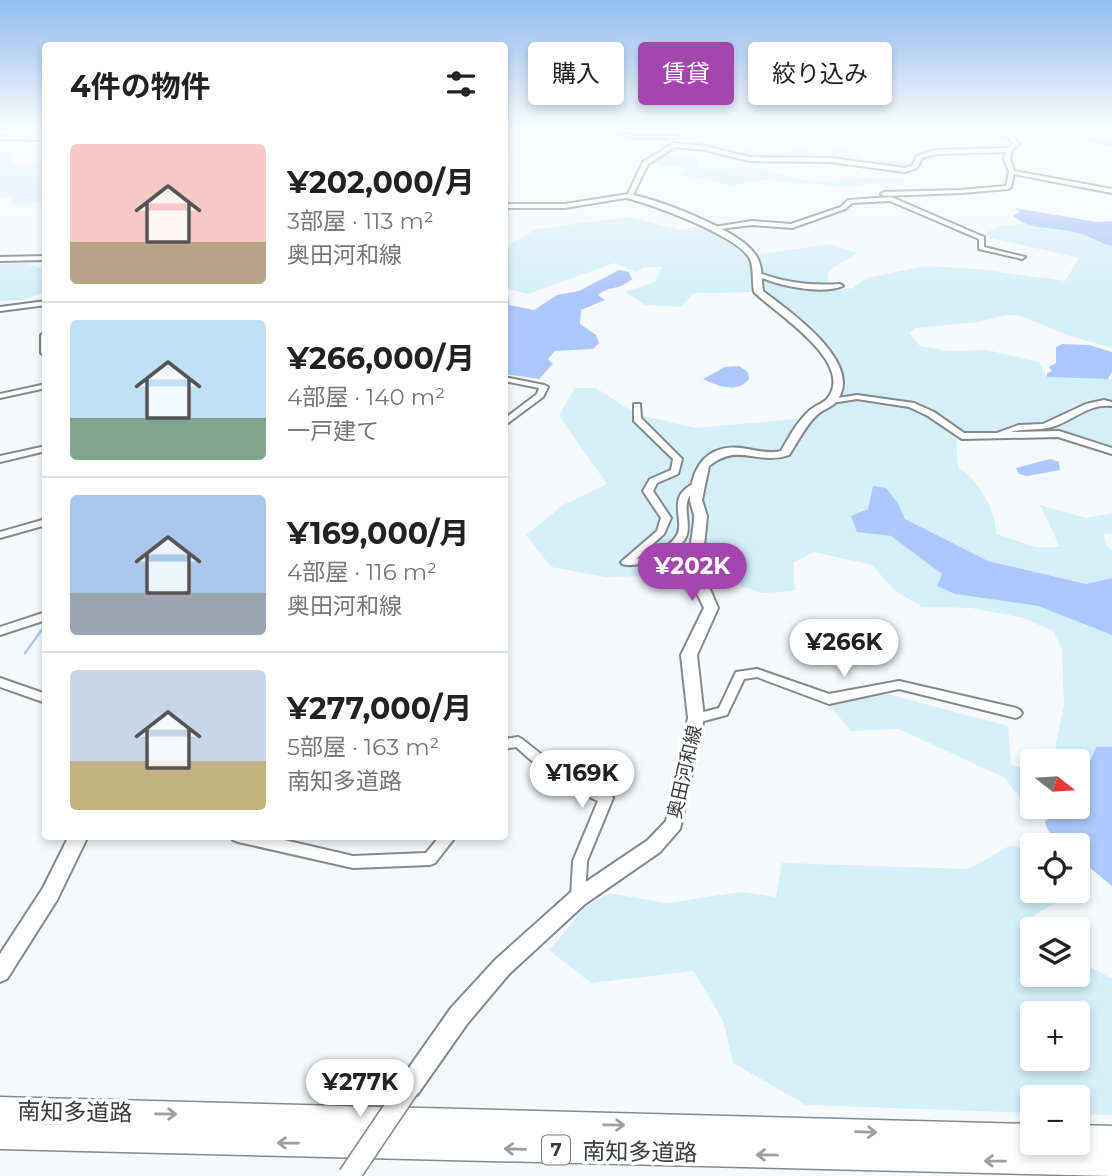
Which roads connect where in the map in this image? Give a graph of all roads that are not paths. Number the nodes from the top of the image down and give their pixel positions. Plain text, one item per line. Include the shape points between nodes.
1 (634, 186) edge
2 (1008, 186) edge
3 (1085, 186) edge
4 (1112, 191) edge
5 (629, 196) junction
6 (876, 198) junction
7 (508, 206) edge
8 (711, 228) junction
9 (1022, 257) dead end
10 (42, 258) edge
11 (0, 259) edge
12 (759, 275) junction
13 (840, 286) dead end
14 (42, 304) edge
15 (0, 309) edge
16 (508, 380) edge
17 (42, 387) edge
18 (0, 396) edge
19 (832, 401) junction
20 (1112, 404) edge
21 (637, 406) dead end
22 (508, 419) edge
23 (995, 438) junction
24 (42, 449) edge
25 (1112, 451) edge
26 (0, 459) edge
27 (700, 484) junction
28 (42, 523) edge
29 (0, 536) edge
30 (42, 617) edge
31 (0, 631) edge
32 (0, 682) edge
33 (42, 698) edge
34 (1016, 713) dead end
35 (696, 718) junction
36 (508, 743) edge
37 (77, 840) edge
38 (257, 840) edge
39 (446, 840) edge
40 (578, 898) junction
41 (0, 972) edge
42 (0, 1110) edge
43 (0, 1136) edge
44 (1020, 1137) edge
45 (1090, 1138) edge
46 (1112, 1139) edge
47 (1112, 1164) edge
48 (349, 1176) edge

1 - 5 main road
2 - 6 street via 947,194 870,195
3 - 4 street
5 - 7 street via 565,206
5 - 8 main road via 646,198
6 - 8 street via 850,201 843,208 792,226 752,223
6 - 9 street via 891,199 982,238 981,248
8 - 12 main road via 752,255
10 - 11 street
12 - 13 street via 816,288
12 - 19 main road via 759,292 829,356 839,377
14 - 15 street
16 - 22 street via 544,387
17 - 18 street
19 - 23 street via 857,397 911,405 962,436
19 - 27 main road via 813,413 785,453 772,456 727,450 702,465
20 - 23 street via 1097,402 1047,426 1011,427
21 - 27 street via 638,419 678,459 675,472 653,481 648,491 666,518 661,532 626,562 637,564 677,544 683,534 680,507 691,487
23 - 25 street via 1059,434
24 - 26 street
27 - 35 main road, 奥田河和線 via 697,575 711,608 689,656
28 - 29 street
30 - 31 street
32 - 33 street
34 - 35 street via 899,685 829,699 757,673 740,675 723,712
35 - 40 main road, 奥田河和線 via 674,824 654,846
36 - 40 street via 518,742 561,778 606,798 580,861
37 - 41 main road via 50,894
38 - 39 street via 353,862 430,859
40 - 48 main road, 奥田河和線, bridge via 493,977 459,1016
42 -> 44 highway, 南知多道路 / 7
47 -> 43 highway, 南知多道路 / 7
45 - 46 highway

